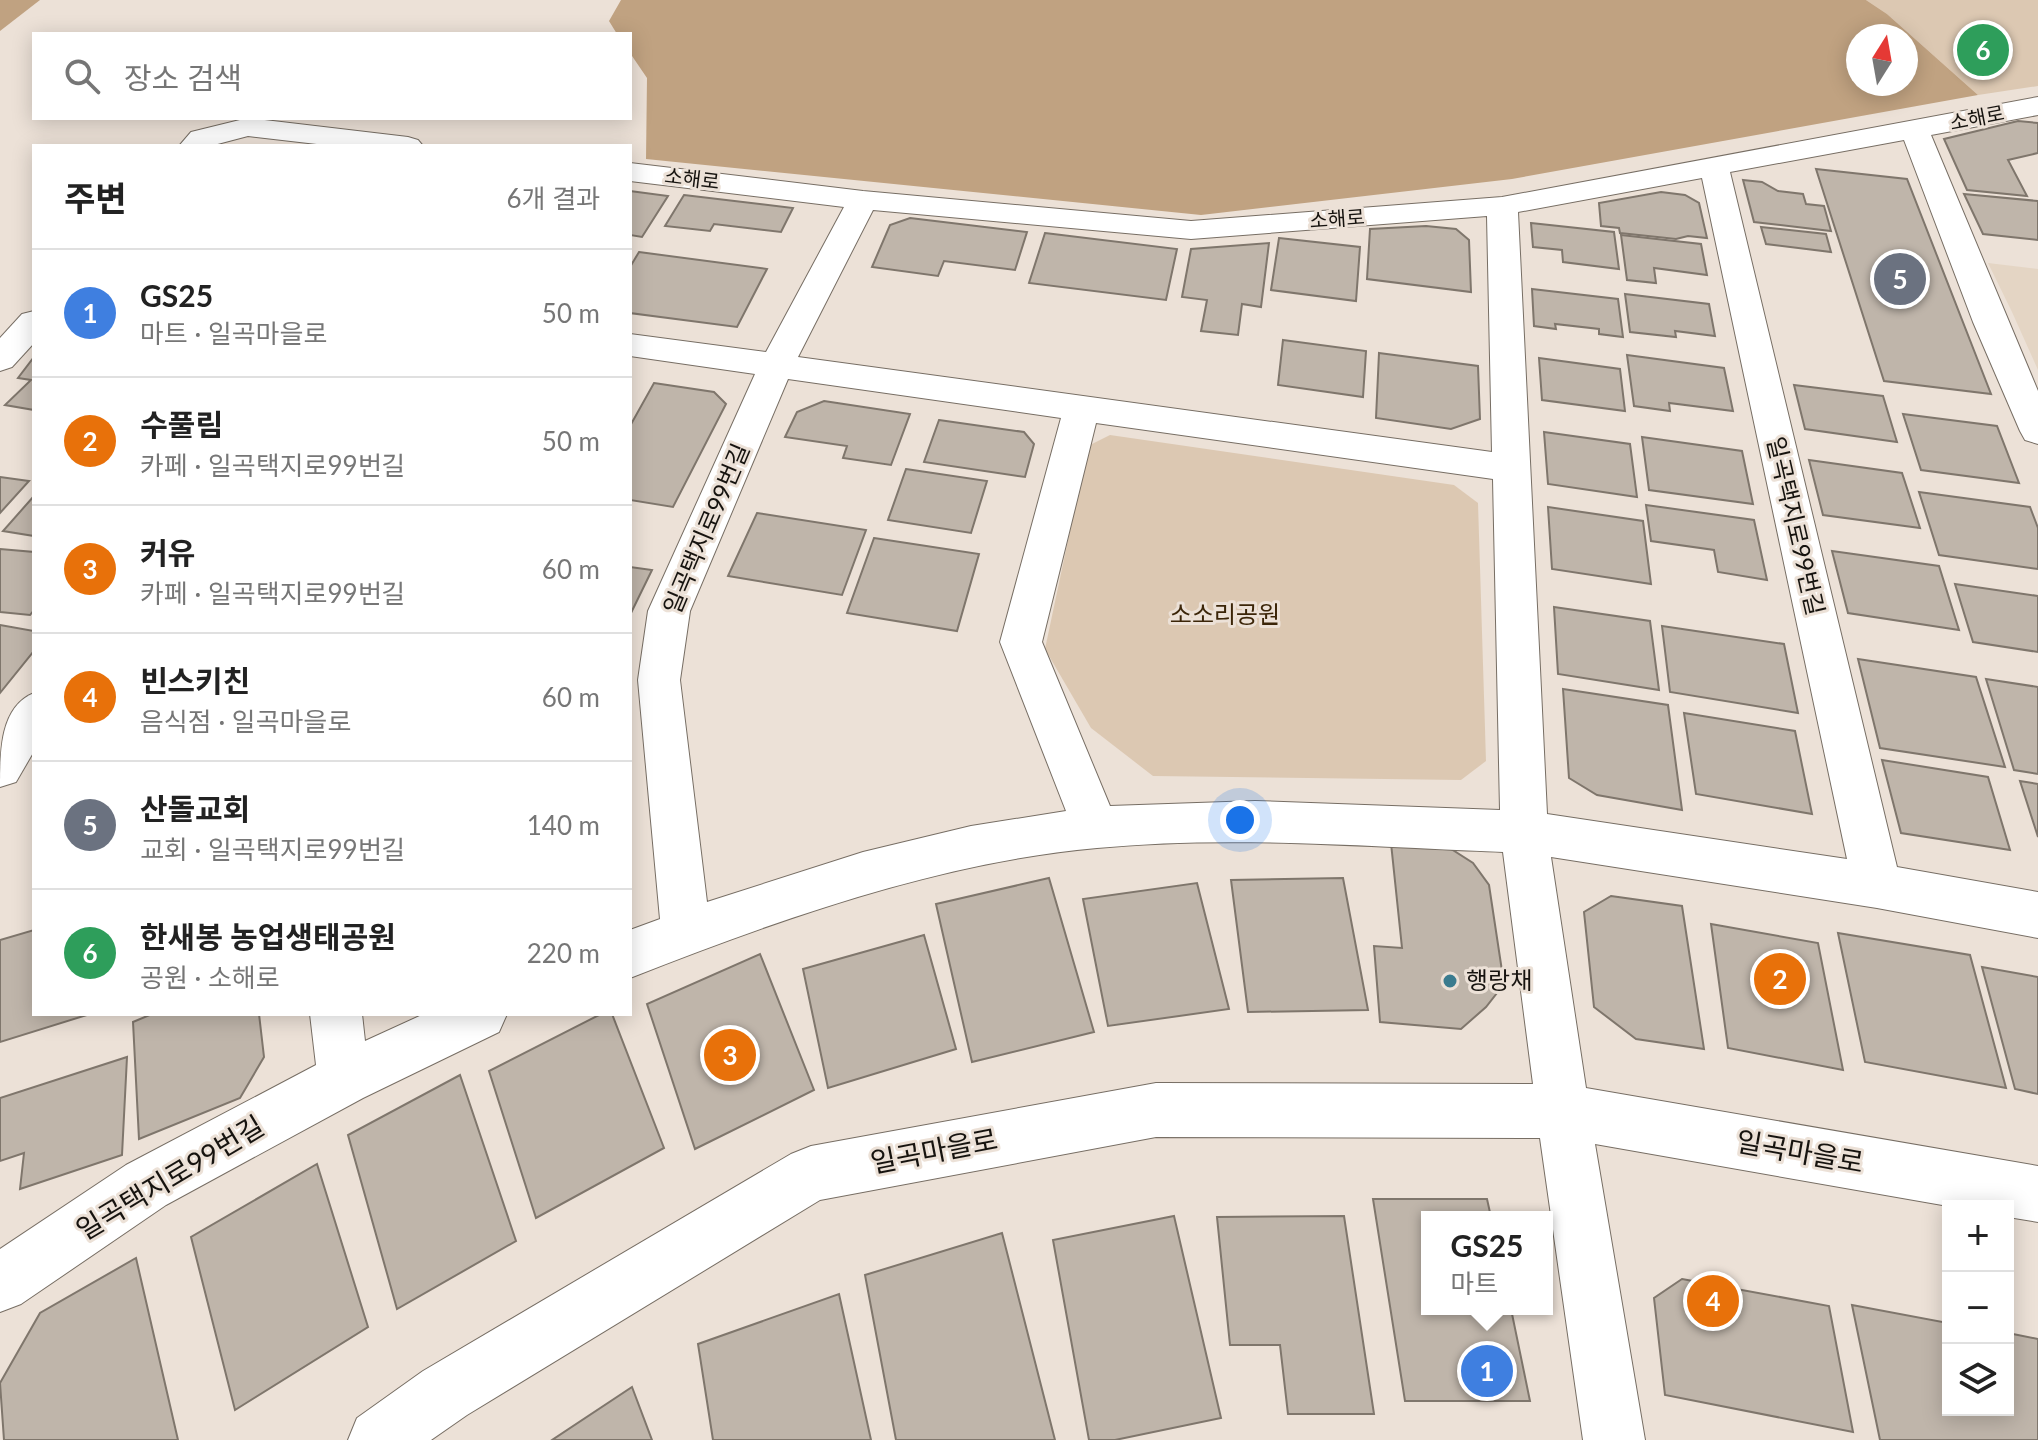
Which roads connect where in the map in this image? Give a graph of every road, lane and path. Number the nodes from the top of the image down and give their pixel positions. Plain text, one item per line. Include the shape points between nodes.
1 (2038, 106) edge
2 (1915, 130) junction
3 (196, 144) edge
4 (391, 144) edge
5 (1714, 166) junction
6 (632, 172) edge
7 (863, 200) junction
8 (1502, 206) junction
9 (32, 324) edge
10 (632, 345) edge
11 (0, 359) edge
12 (776, 366) junction
13 (1082, 408) junction
14 (2038, 431) edge
15 (1510, 468) junction
16 (32, 714) edge
17 (0, 768) edge
18 (1096, 827) junction
19 (1524, 832) junction
20 (1877, 886) junction
21 (2038, 915) edge
22 (686, 932) junction
23 (632, 953) edge
24 (336, 1016) edge
25 (477, 1016) edge
26 (344, 1079) junction
27 (1563, 1111) junction
28 (2038, 1194) edge
29 (0, 1283) edge
30 (379, 1440) edge
31 (1614, 1440) edge

1 - 2 street, 소해로
2 - 5 street, 소해로
2 - 14 street
3 - 4 street via 201,138 248,127
5 - 8 street, 소해로
5 - 20 street, 일곡택지로99번길
6 - 7 street, 소해로
7 - 8 street, 소해로 via 1191,230
7 - 12 street, 일곡택지로99번길
8 - 15 street
9 - 11 street
10 - 12 street
12 - 13 street
12 - 22 street, 일곡택지로99번길 via 669,611 659,680
13 - 15 street
13 - 18 street via 1021,642
15 - 19 street
16 - 17 street
18 - 19 street via 1255,822
18 - 22 street via 971,847 863,874
19 - 20 street
19 - 27 street
20 - 21 street
22 - 23 street
24 - 26 street
25 - 26 street, 일곡택지로99번길
26 - 29 street, 일곡택지로99번길 via 146,1185
27 - 28 street, 일곡마을로
27 - 30 street, 일곡마을로 via 1156,1110 811,1174 445,1393
27 - 31 street

